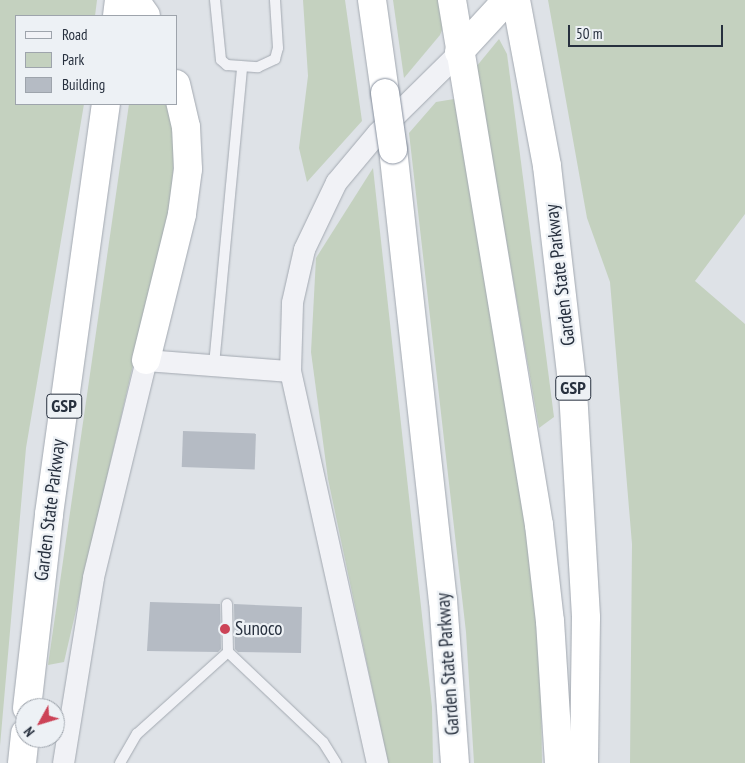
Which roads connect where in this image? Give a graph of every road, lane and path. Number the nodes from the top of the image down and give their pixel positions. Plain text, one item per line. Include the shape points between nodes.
1 (119, 0) edge
2 (135, 0) edge
3 (215, 0) edge
4 (275, 0) edge
5 (372, 0) edge
6 (452, 0) edge
7 (514, 6) edge
8 (117, 15) edge
9 (145, 15) edge
10 (459, 52) junction
11 (242, 67) junction
12 (178, 93) edge
13 (106, 105) edge
14 (146, 360) junction
15 (214, 365) junction
16 (290, 371) junction
17 (227, 604) dead end
18 (228, 652) junction
19 (28, 698) edge
20 (23, 748) edge
21 (22, 763) edge
22 (63, 763) edge
23 (120, 763) edge
24 (336, 763) edge
25 (377, 763) edge
26 (455, 763) edge
27 (559, 763) edge
28 (584, 763) edge

1 - 8 highway
2 - 9 highway
3 - 11 lane via 221,60 227,65
4 - 11 lane via 278,48 275,59 258,67
5 - 26 highway, Garden State Parkway, bridge via 393,149 436,532
6 - 10 highway
7 - 10 highway
7 - 28 highway, Garden State Parkway / GSP via 547,166 573,392 586,618
10 - 16 street via 377,133 324,203 297,274 289,324
10 - 27 highway via 538,525 549,612
11 - 15 lane
12 - 14 highway via 186,127 188,169 182,214
13 - 19 highway, Garden State Parkway / GSP via 50,504
14 - 15 street
14 - 22 street via 93,577
15 - 16 street
16 - 25 street
17 - 18 lane
18 - 23 lane via 137,734
18 - 24 lane via 323,742
20 - 21 highway

